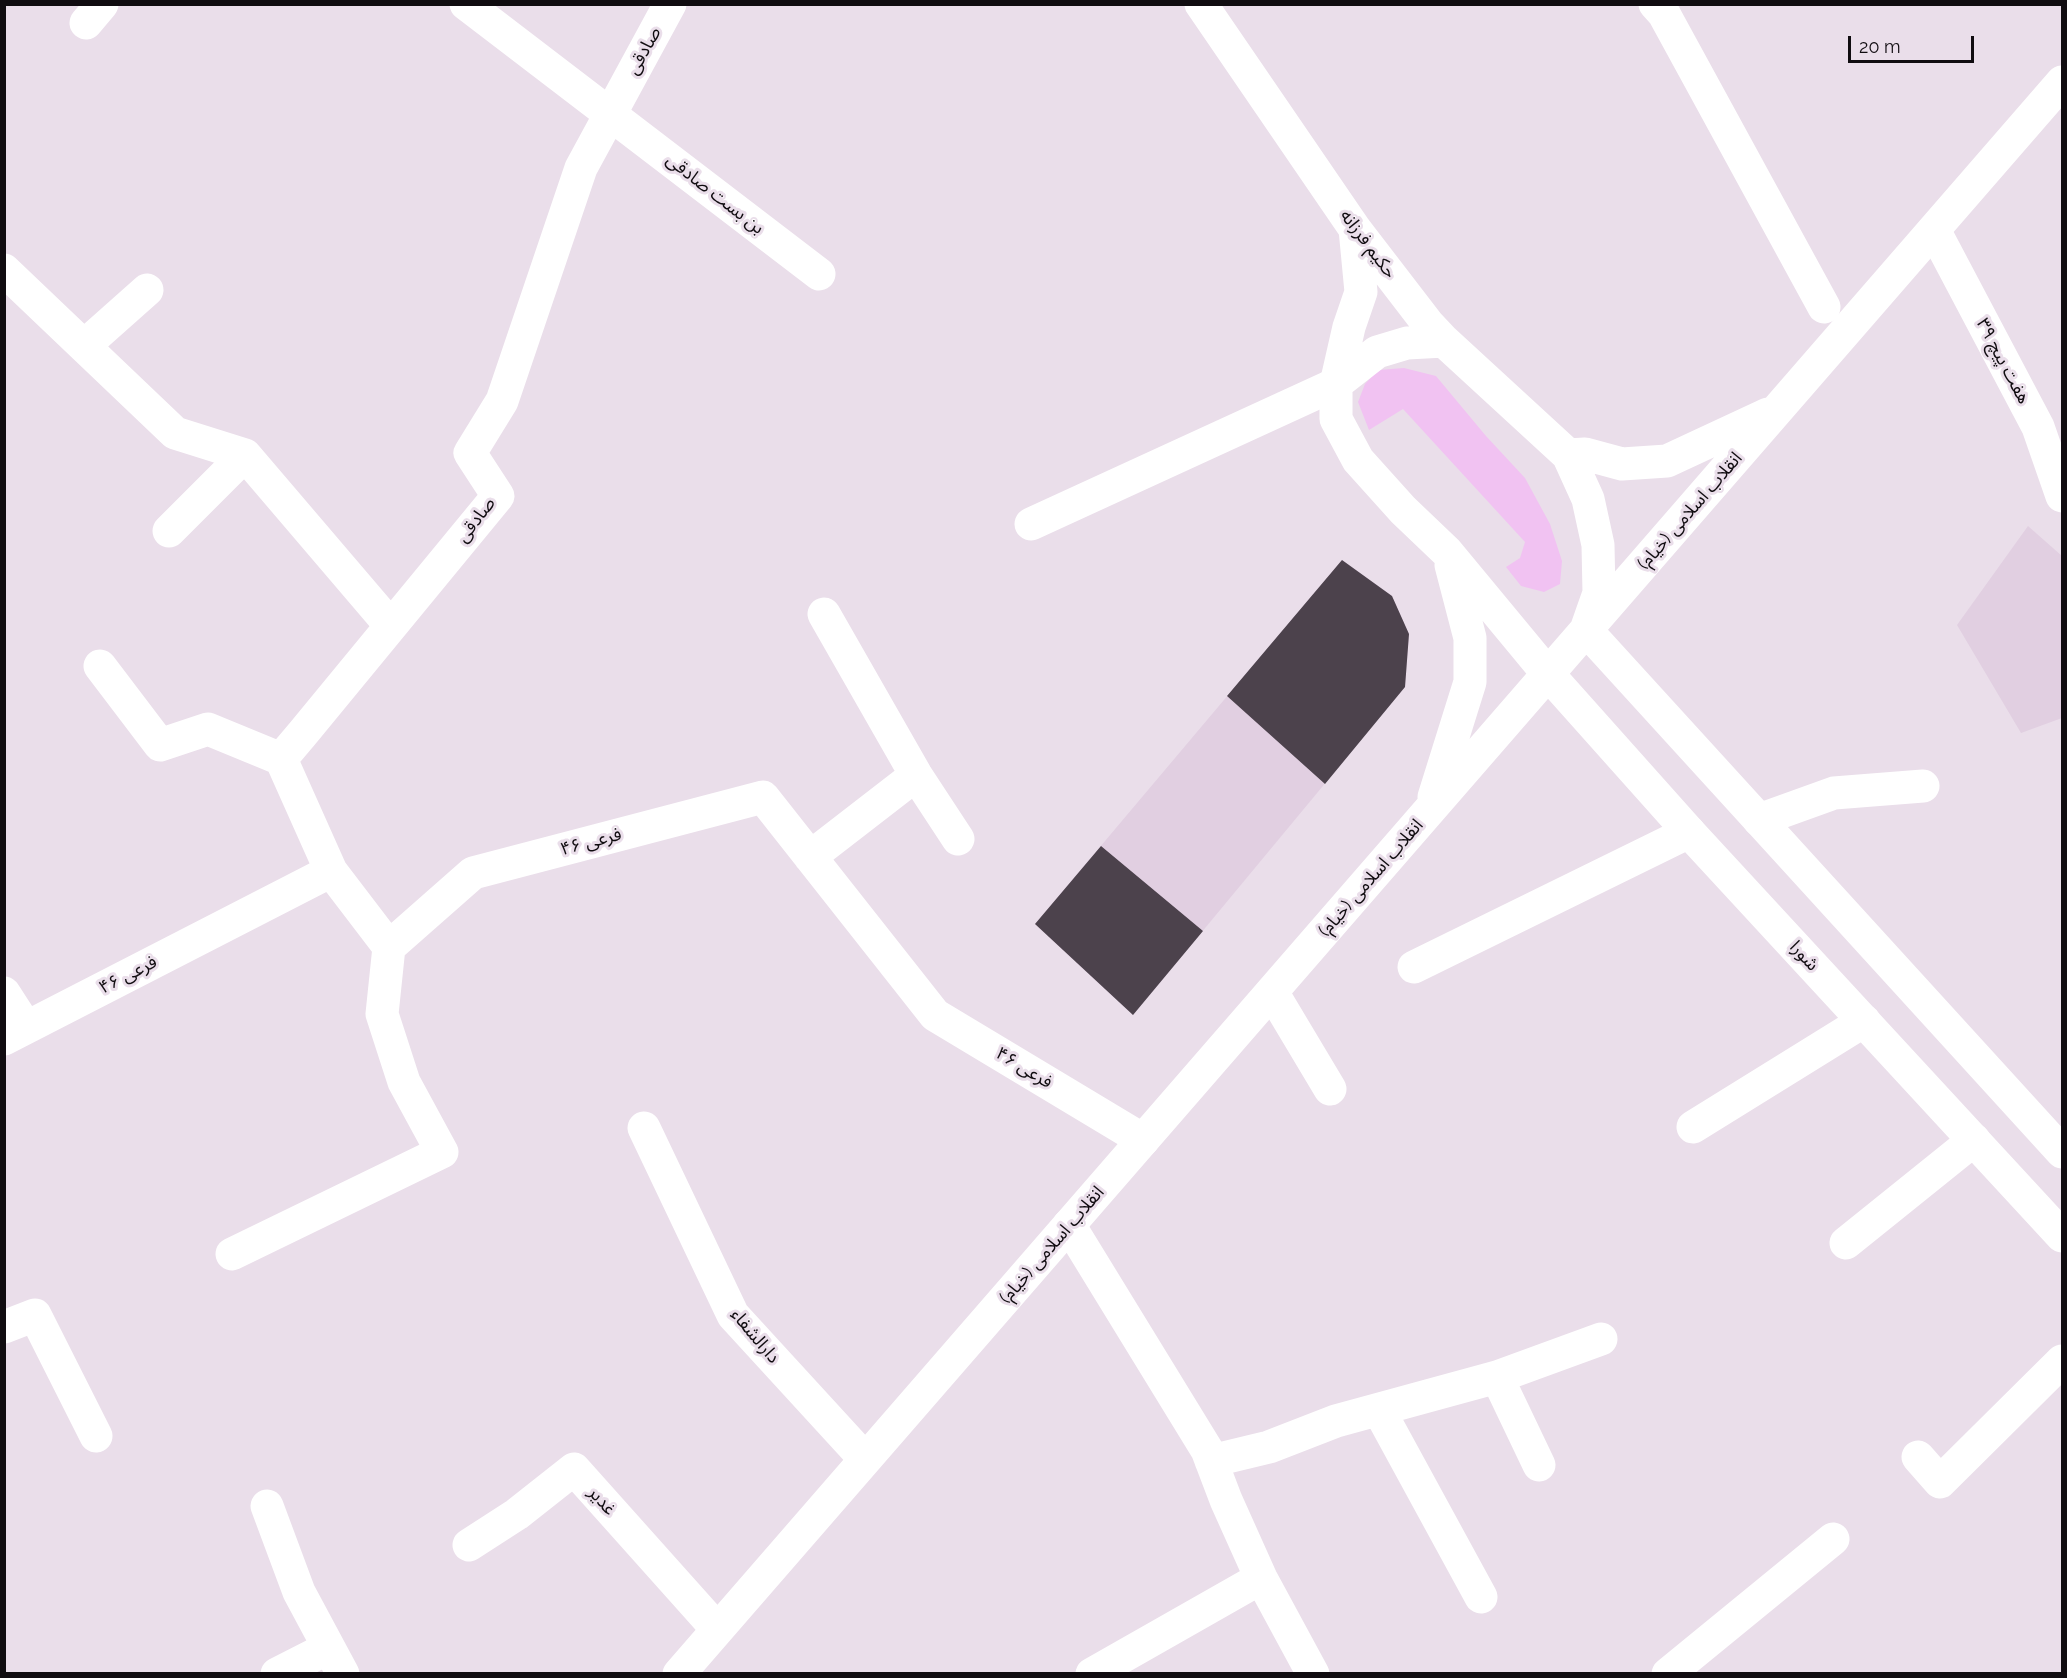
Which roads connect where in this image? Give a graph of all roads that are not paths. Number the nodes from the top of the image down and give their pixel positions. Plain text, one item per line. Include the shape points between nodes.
1 (466, 4) edge
2 (670, 4) edge
3 (1201, 4) edge
4 (1655, 4) edge
5 (2062, 82) edge
6 (610, 114) junction
7 (1355, 229) junction
8 (1934, 230) junction
9 (4, 270) edge
10 (819, 274) dead end
11 (147, 290) dead end
12 (1824, 307) dead end
13 (1444, 341) junction
14 (84, 346) junction
15 (1336, 384) junction
16 (1778, 409) junction
17 (245, 455) junction
18 (1568, 455) junction
19 (2062, 496) edge
20 (1031, 524) dead end
21 (169, 531) dead end
22 (1448, 552) junction
23 (824, 614) dead end
24 (391, 626) junction
25 (1586, 630) junction
26 (100, 666) dead end
27 (1548, 674) junction
28 (281, 759) junction
29 (916, 775) junction
30 (1923, 786) dead end
31 (1431, 809) junction
32 (1759, 820) junction
33 (1689, 832) junction
34 (958, 838) dead end
35 (810, 857) junction
36 (331, 871) junction
37 (389, 946) junction
38 (1414, 968) dead end
39 (1272, 992) junction
40 (4, 993) edge
41 (1864, 1021) junction
42 (15, 1033) edge
43 (1330, 1089) dead end
44 (1693, 1127) dead end
45 (644, 1128) dead end
46 (1143, 1140) junction
47 (1974, 1140) junction
48 (2062, 1152) edge
49 (1069, 1225) junction
50 (2062, 1236) edge
51 (1846, 1243) dead end
52 (232, 1254) dead end
53 (4, 1327) edge
54 (1601, 1339) dead end
55 (2062, 1361) edge
56 (1497, 1377) junction
57 (1379, 1410) junction
58 (96, 1436) dead end
59 (1918, 1456) dead end
60 (865, 1459) junction
61 (1211, 1461) junction
62 (1539, 1465) dead end
63 (267, 1506) dead end
64 (1833, 1539) dead end
65 (469, 1545) dead end
66 (1261, 1578) junction
67 (1481, 1597) dead end
68 (717, 1629) junction
69 (335, 1661) edge
70 (277, 1674) edge
71 (679, 1674) edge
72 (1092, 1674) edge
73 (1313, 1674) edge
74 (1668, 1674) edge

1 - 6 street, بن بست صادقی
2 - 6 street, صادقی
3 - 7 street, حکیم فرزانه
4 - 12 street
5 - 8 street, انقلاب اسلامی (خیام)
6 - 10 street, بن بست صادقی
6 - 24 street, صادقی via 581,168 502,401 470,453 498,496
7 - 13 street, حکیم فرزانه
7 - 15 street, شورا via 1361,292
8 - 16 street, انقلاب اسلامی (خیام)
8 - 19 street, هفت پیچ ۳۹ via 2038,427
9 - 14 street
11 - 14 street
13 - 15 street via 1407,343 1377,352
13 - 18 street, حکیم فرزانه
14 - 17 street via 175,433
15 - 20 street
15 - 22 street, شورا via 1336,419 1358,460
16 - 18 street via 1666,461 1622,464 1585,454
16 - 25 street, انقلاب اسلامی (خیام)
17 - 21 street
17 - 24 street
18 - 25 street via 1588,499 1598,545 1599,593
22 - 27 street, شورا
22 - 31 street via 1470,638 1470,682
23 - 29 street
24 - 28 street, صادقی
25 - 27 street, انقلاب اسلامی (خیام)
25 - 32 street
26 - 28 street via 160,745 208,729
27 - 31 street, انقلاب اسلامی (خیام)
27 - 33 street, شورا
28 - 36 street
29 - 34 street
29 - 35 street
30 - 32 street via 1834,793
31 - 39 street, انقلاب اسلامی (خیام)
32 - 48 street
33 - 38 street
33 - 41 street, شورا
35 - 37 street, فرعی ۴۶ via 763,797 473,873
35 - 46 street, فرعی ۴۶ via 935,1015
36 - 37 street
36 - 42 street, فرعی ۴۶
37 - 52 street via 382,1014 404,1082 442,1152
39 - 43 street
39 - 46 street, انقلاب اسلامی (خیام)
40 - 42 street
41 - 44 street
41 - 47 street, شورا
45 - 60 street, دارالشفاء via 733,1315
46 - 49 street, انقلاب اسلامی (خیام)
47 - 50 street, شورا
47 - 51 street
49 - 60 street, انقلاب اسلامی (خیام)
49 - 61 street
53 - 58 street via 35,1315
54 - 56 street
55 - 59 street via 1940,1482
56 - 57 street
56 - 62 street
57 - 61 street via 1336,1421 1269,1447
57 - 67 street
60 - 68 street, انقلاب اسلامی (خیام)
61 - 66 street
63 - 69 street via 299,1592
64 - 74 street
65 - 68 street, غدیر via 517,1514 574,1469
66 - 72 street
66 - 73 street
68 - 71 street, انقلاب اسلامی (خیام)
69 - 70 street

